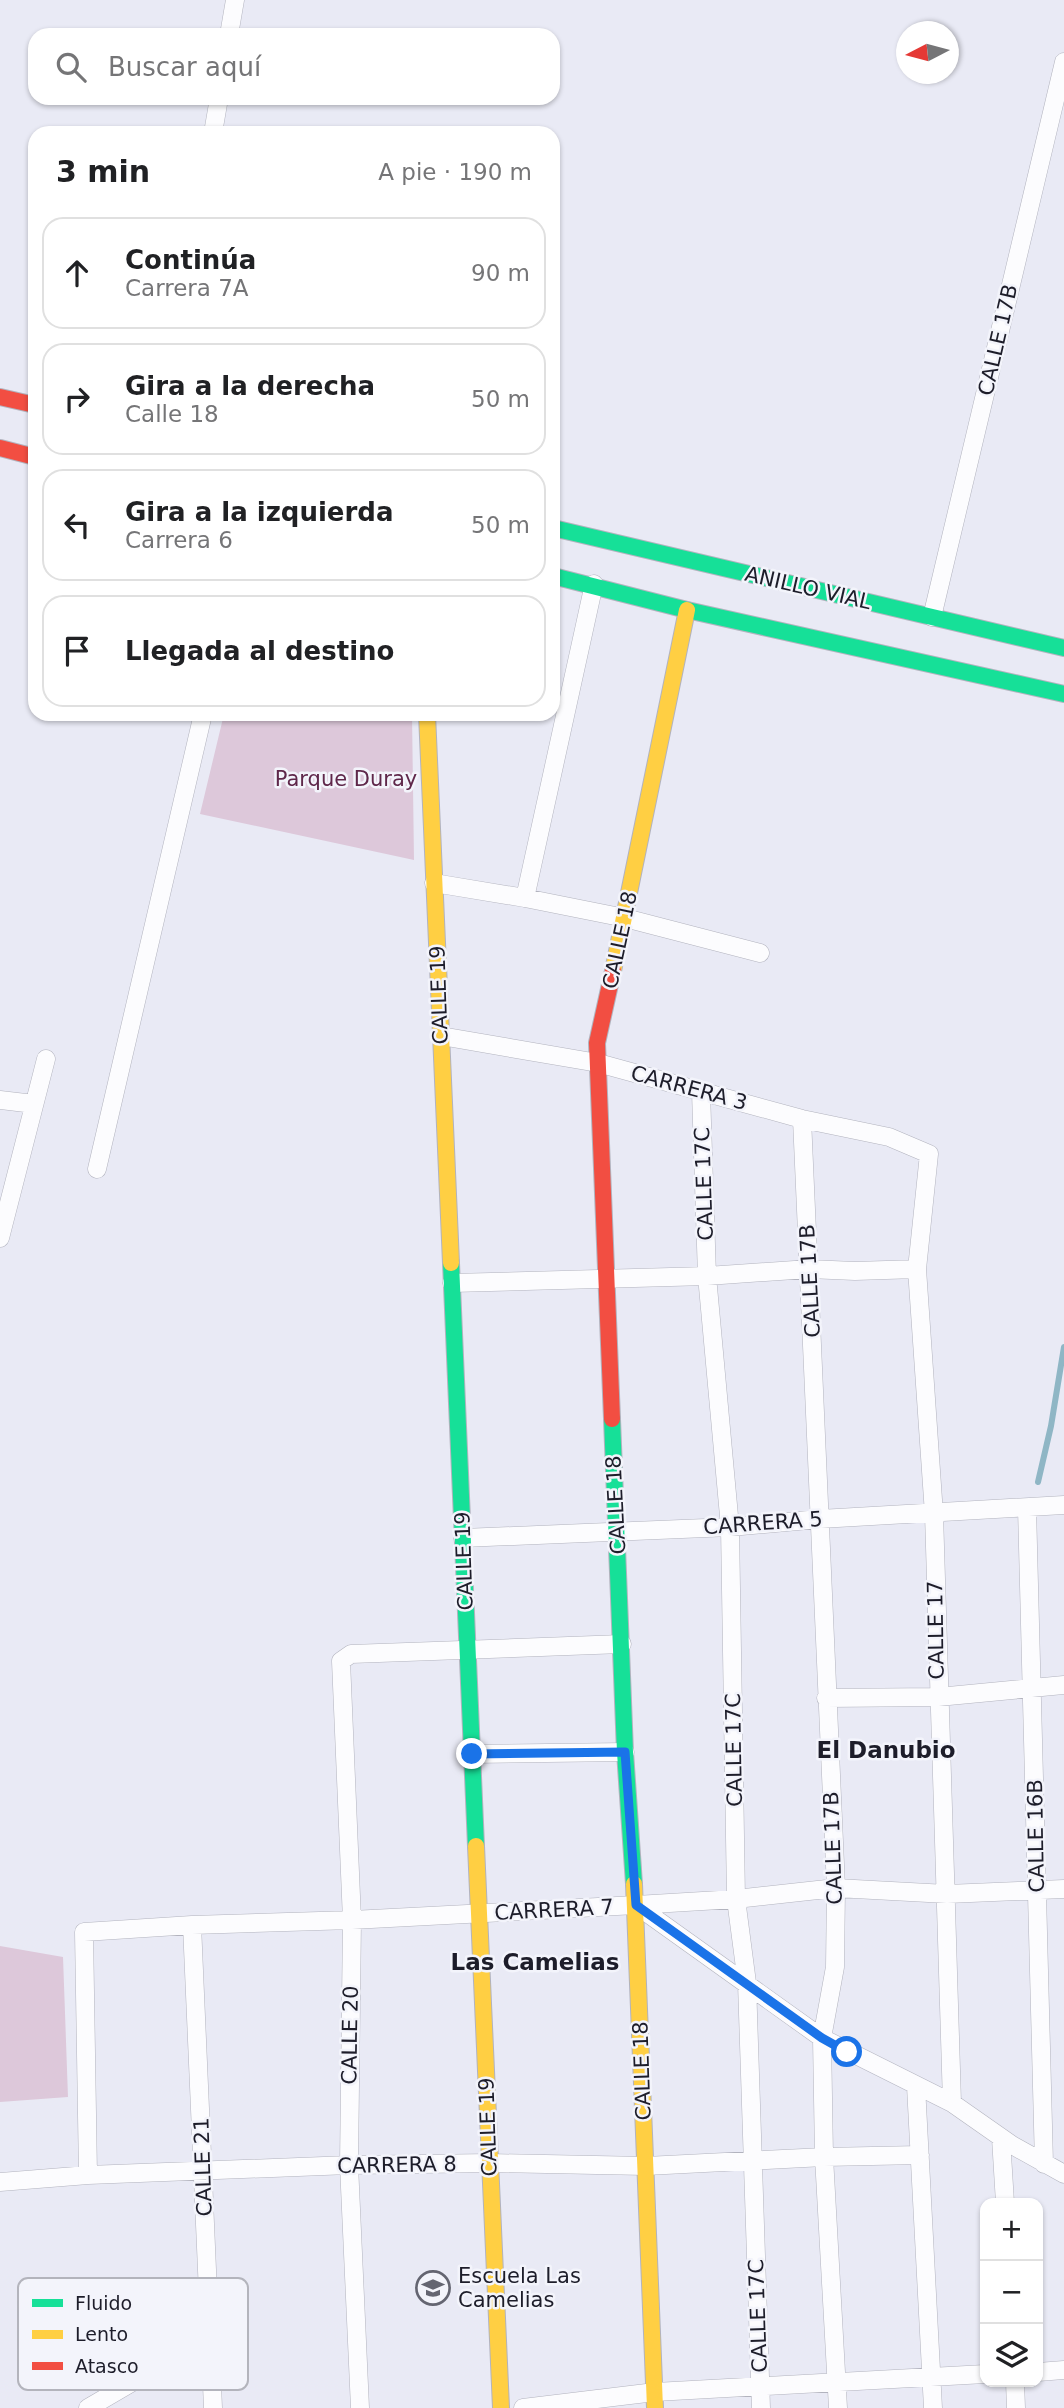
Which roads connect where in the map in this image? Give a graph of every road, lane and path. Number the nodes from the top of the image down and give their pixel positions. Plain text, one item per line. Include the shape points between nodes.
1 (235, 0) edge
2 (230, 28) edge
3 (1064, 62) edge
4 (218, 105) edge
5 (214, 126) edge
6 (0, 397) edge
7 (28, 403) edge
8 (0, 448) edge
9 (28, 455) edge
10 (560, 530) edge
11 (560, 577) edge
12 (594, 584) junction
13 (687, 610) junction
14 (932, 617) junction
15 (1064, 648) edge
16 (1064, 694) edge
17 (201, 721) edge
18 (427, 721) edge
19 (434, 883) junction
20 (526, 898) junction
21 (625, 918) junction
22 (760, 953) dead end
23 (441, 1036) junction
24 (46, 1059) dead end
25 (598, 1063) junction
26 (701, 1092) junction
27 (0, 1100) edge
28 (34, 1104) junction
29 (802, 1119) junction
30 (929, 1159) joint
31 (97, 1169) dead end
32 (0, 1238) edge
33 (809, 1269) junction
34 (917, 1269) junction
35 (707, 1276) junction
36 (606, 1280) junction
37 (452, 1283) junction
38 (1064, 1505) edge
39 (1027, 1508) junction
40 (934, 1514) junction
41 (820, 1519) junction
42 (730, 1527) junction
43 (618, 1530) junction
44 (463, 1538) junction
45 (622, 1644) junction
46 (468, 1650) junction
47 (1064, 1685) edge
48 (1032, 1687) junction
49 (938, 1697) junction
50 (826, 1698) junction
51 (625, 1752) junction
52 (472, 1754) junction
53 (836, 1888) junction
54 (1064, 1889) edge
55 (1037, 1890) junction
56 (947, 1894) junction
57 (736, 1899) junction
58 (636, 1905) junction
59 (479, 1914) junction
60 (352, 1920) junction
61 (192, 1925) junction
62 (747, 1983) junction
63 (822, 2038) junction
64 (916, 2086) junction
65 (952, 2103) junction
66 (1001, 2138) junction
67 (920, 2155) junction
68 (824, 2157) junction
69 (752, 2162) junction
70 (490, 2163) junction
71 (1044, 2164) junction
72 (349, 2165) junction
73 (646, 2166) junction
74 (204, 2172) junction
75 (1064, 2174) edge
76 (88, 2175) junction
77 (0, 2182) edge
78 (1005, 2198) edge
79 (207, 2278) edge
80 (1064, 2370) edge
81 (1043, 2372) edge
82 (980, 2375) edge
83 (931, 2377) junction
84 (836, 2381) junction
85 (760, 2387) junction
86 (1015, 2387) edge
87 (118, 2390) edge
88 (211, 2390) edge
89 (655, 2400) edge
90 (88, 2408) edge
91 (212, 2408) edge
92 (360, 2408) edge
93 (501, 2408) edge
94 (523, 2408) edge
95 (761, 2408) edge
96 (838, 2408) edge
97 (933, 2408) edge
98 (1016, 2408) edge

1 - 2 street
3 - 14 street, CALLE 17B
4 - 5 street
6 - 7 main road
8 - 9 main road
10 - 14 main road, ANILLO VIAL
11 - 12 main road
12 - 13 main road
12 - 20 street
13 - 16 main road
13 - 21 main road, CALLE 18
14 - 15 main road, ANILLO VIAL
17 - 31 street
18 - 19 main road, CALLE 19
19 - 20 street
19 - 23 main road, CALLE 19
20 - 21 street
21 - 22 street
21 - 25 main road, CALLE 18 via 597,1043
23 - 25 street, CARRERA 3
23 - 37 main road, CALLE 19
24 - 28 street
25 - 26 street, CARRERA 3
25 - 36 main road, CALLE 18
26 - 29 street, CARRERA 3
26 - 35 street, CALLE 17C
27 - 28 street
28 - 32 street
29 - 30 street, CARRERA 3 via 889,1137 925,1151
29 - 33 street, CALLE 17B
30 - 34 street, CALLE 17
33 - 34 street
33 - 35 street
33 - 41 street, CALLE 17B
34 - 40 street, CALLE 17
35 - 36 street
35 - 42 street, CALLE 17C
36 - 37 street
36 - 43 main road, CALLE 18
37 - 44 main road, CALLE 19
38 - 39 street, CARRERA 5
39 - 40 street, CARRERA 5
39 - 48 street, CALLE 16B
40 - 41 street, CARRERA 5
40 - 49 street, CALLE 17
41 - 42 street, CARRERA 5
41 - 50 street, CALLE 17B
42 - 43 street, CARRERA 5
42 - 57 street, CALLE 17C
43 - 44 street, CARRERA 5
43 - 45 main road, CALLE 18
44 - 46 main road, CALLE 19
45 - 46 street
45 - 51 main road, CALLE 18
46 - 52 main road, CALLE 19
46 - 60 street, CALLE 20 via 351,1654 341,1661
47 - 48 street
48 - 49 street
48 - 55 street, CALLE 16B
49 - 50 street
49 - 56 street, CALLE 17
50 - 53 street, CALLE 17B
51 - 52 street
51 - 58 main road, CALLE 18
52 - 59 main road, CALLE 19
53 - 56 street, CARRERA 7
53 - 57 street, CARRERA 7
53 - 63 street, CALLE 17B via 835,1968
54 - 55 street, CARRERA 7
55 - 56 street, CARRERA 7
55 - 71 street, CALLE 16B
56 - 65 street, CALLE 17
57 - 58 street, CARRERA 7
57 - 62 street, CALLE 17C
58 - 59 street, CARRERA 7
58 - 62 street
58 - 73 main road, CALLE 18
59 - 60 street, CARRERA 7
59 - 70 main road, CALLE 19
60 - 61 street, CARRERA 7
60 - 72 street, CALLE 20
61 - 74 street, CALLE 21
61 - 76 street, CARRERA 7 via 85,1932
62 - 63 street
62 - 69 street, CALLE 17C
63 - 64 street
63 - 68 street, CALLE 17B
64 - 65 street
64 - 67 street
65 - 66 street
66 - 71 street
66 - 78 street
67 - 68 street, CARRERA 8
67 - 83 street
68 - 69 street, CARRERA 8
68 - 84 street, CALLE 17B
69 - 73 street, CARRERA 8
69 - 85 street, CALLE 17C
70 - 72 street, CARRERA 8
70 - 73 street, CARRERA 8
70 - 93 main road, CALLE 19
71 - 75 street
72 - 74 street, CARRERA 8
72 - 92 street, CALLE 20
73 - 89 main road, CALLE 18
74 - 76 street, CARRERA 8
74 - 79 street, CALLE 21
76 - 77 street, CARRERA 8
80 - 81 street
82 - 83 street
83 - 84 street
83 - 97 street
84 - 85 street
84 - 96 street, CALLE 17B
85 - 89 street
85 - 95 street, CALLE 17C
86 - 98 street
87 - 90 street
88 - 91 street, CALLE 21
89 - 94 street

